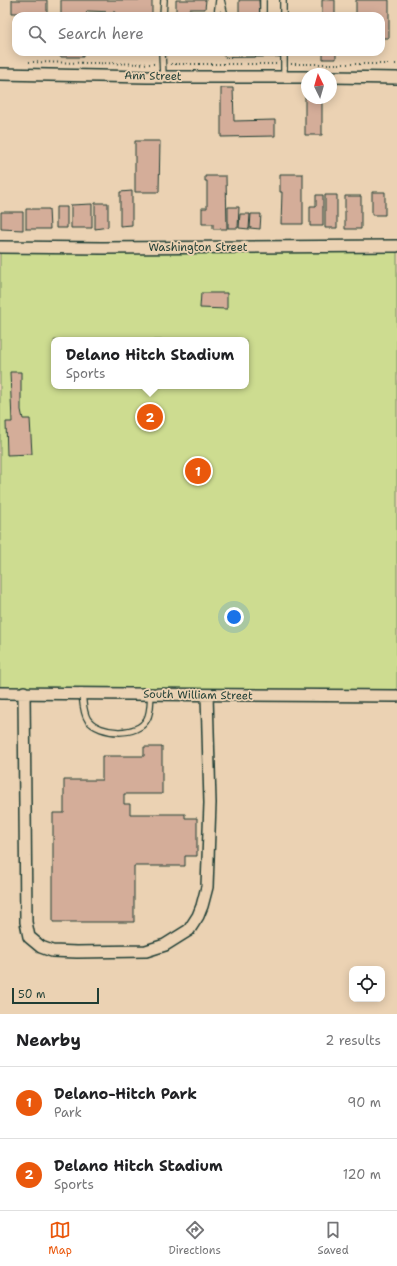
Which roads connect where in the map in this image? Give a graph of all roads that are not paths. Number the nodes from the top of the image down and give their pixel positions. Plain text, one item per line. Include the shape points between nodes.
1 (164, 0) edge
2 (220, 0) edge
3 (263, 0) edge
4 (283, 0) edge
5 (163, 12) edge
6 (218, 12) edge
7 (224, 12) edge
8 (263, 12) edge
9 (283, 12) edge
10 (162, 56) edge
11 (284, 56) edge
12 (0, 74) edge
13 (163, 77) junction
14 (284, 77) junction
15 (301, 77) edge
16 (337, 77) edge
17 (397, 78) edge
18 (397, 246) edge
19 (0, 247) edge
20 (24, 692) junction
21 (0, 693) edge
22 (82, 693) junction
23 (151, 694) junction
24 (207, 695) junction
25 (397, 696) edge

1 - 5 lane
2 - 6 lane
2 - 7 lane
3 - 8 lane
4 - 9 lane
10 - 13 lane
11 - 14 lane
12 - 13 street, Ann Street
13 - 14 street, Ann Street
14 - 15 street, Ann Street
16 - 17 street
18 - 19 street, Washington Street
20 - 21 street, South William Street
20 - 22 street, South William Street
20 - 24 street via 26,922 29,937 41,947 52,951 77,952 146,951 165,946 189,930 198,916 207,887 210,803
22 - 23 street, South William Street
22 - 23 lane via 84,712 89,721 114,732 139,728 147,720
23 - 24 street, South William Street
24 - 25 street, South William Street

